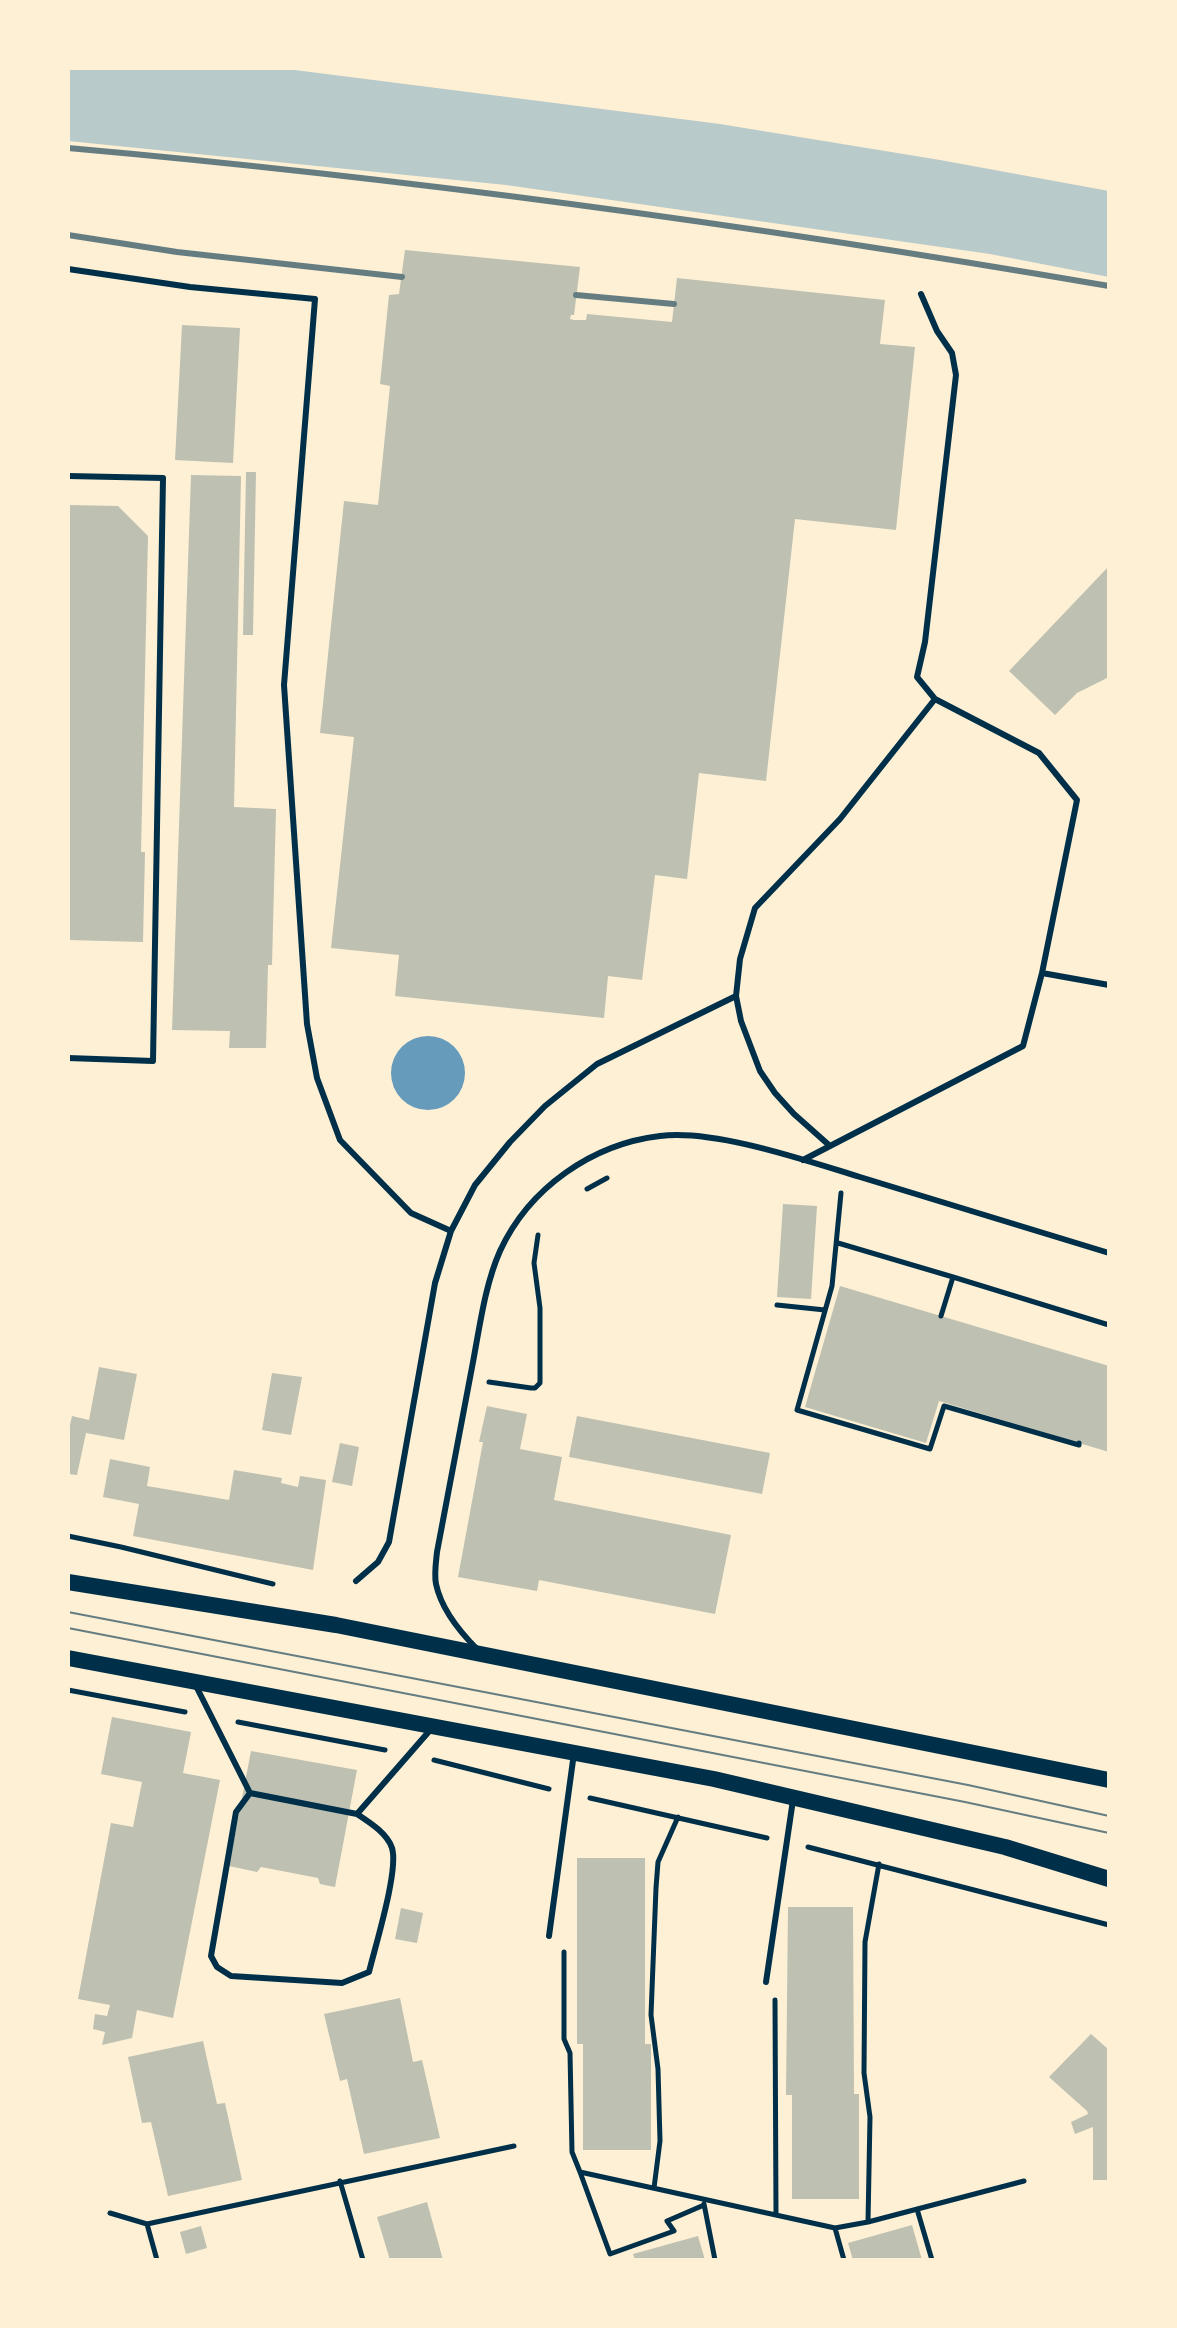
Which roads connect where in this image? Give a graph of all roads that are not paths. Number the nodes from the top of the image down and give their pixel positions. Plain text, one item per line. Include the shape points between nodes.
1 (68, 269) edge
2 (921, 294) dead end
3 (68, 476) edge
4 (935, 699) junction
5 (1042, 973) junction
6 (1109, 985) edge
7 (736, 996) junction
8 (68, 1058) edge
9 (830, 1146) junction
10 (803, 1160) junction
11 (451, 1231) junction
12 (1109, 1253) edge
13 (356, 1581) dead end
14 (68, 1582) edge
15 (484, 1656) junction
16 (68, 1658) edge
17 (194, 1681) junction
18 (433, 1726) junction
19 (574, 1753) junction
20 (1109, 1780) edge
21 (250, 1793) junction
22 (794, 1798) junction
23 (357, 1814) junction
24 (1109, 1879) edge
25 (549, 1936) road end
26 (766, 1982) road end

1 - 11 lane via 315,299 284,685 307,1024 317,1078 340,1140 411,1213
2 - 4 lane via 952,353 956,375 917,677
3 - 8 lane via 163,478 153,1061
4 - 5 lane via 1039,753 1077,800
4 - 7 lane via 840,819 755,908
5 - 6 lane
5 - 9 lane via 1023,1046
7 - 9 lane via 760,1071 794,1114
7 - 11 lane via 597,1064 545,1106 475,1185
9 - 10 lane
10 - 12 lane
10 - 15 lane via 694,1136 661,1136 581,1162 524,1212 500,1251 486,1294 437,1552 436,1584 443,1601
11 - 13 lane via 435,1283 389,1542 378,1562
14 - 15 main road via 336,1625
15 - 20 main road
16 - 17 main road
17 - 18 main road
17 - 21 lane
18 - 19 main road
18 - 23 lane
19 - 22 main road
19 - 25 lane
21 - 23 lane
21 - 23 lane via 236,1812 211,1956 231,1976 342,1983 369,1972 393,1873 392,1848
22 - 24 main road via 1005,1847
22 - 26 lane

